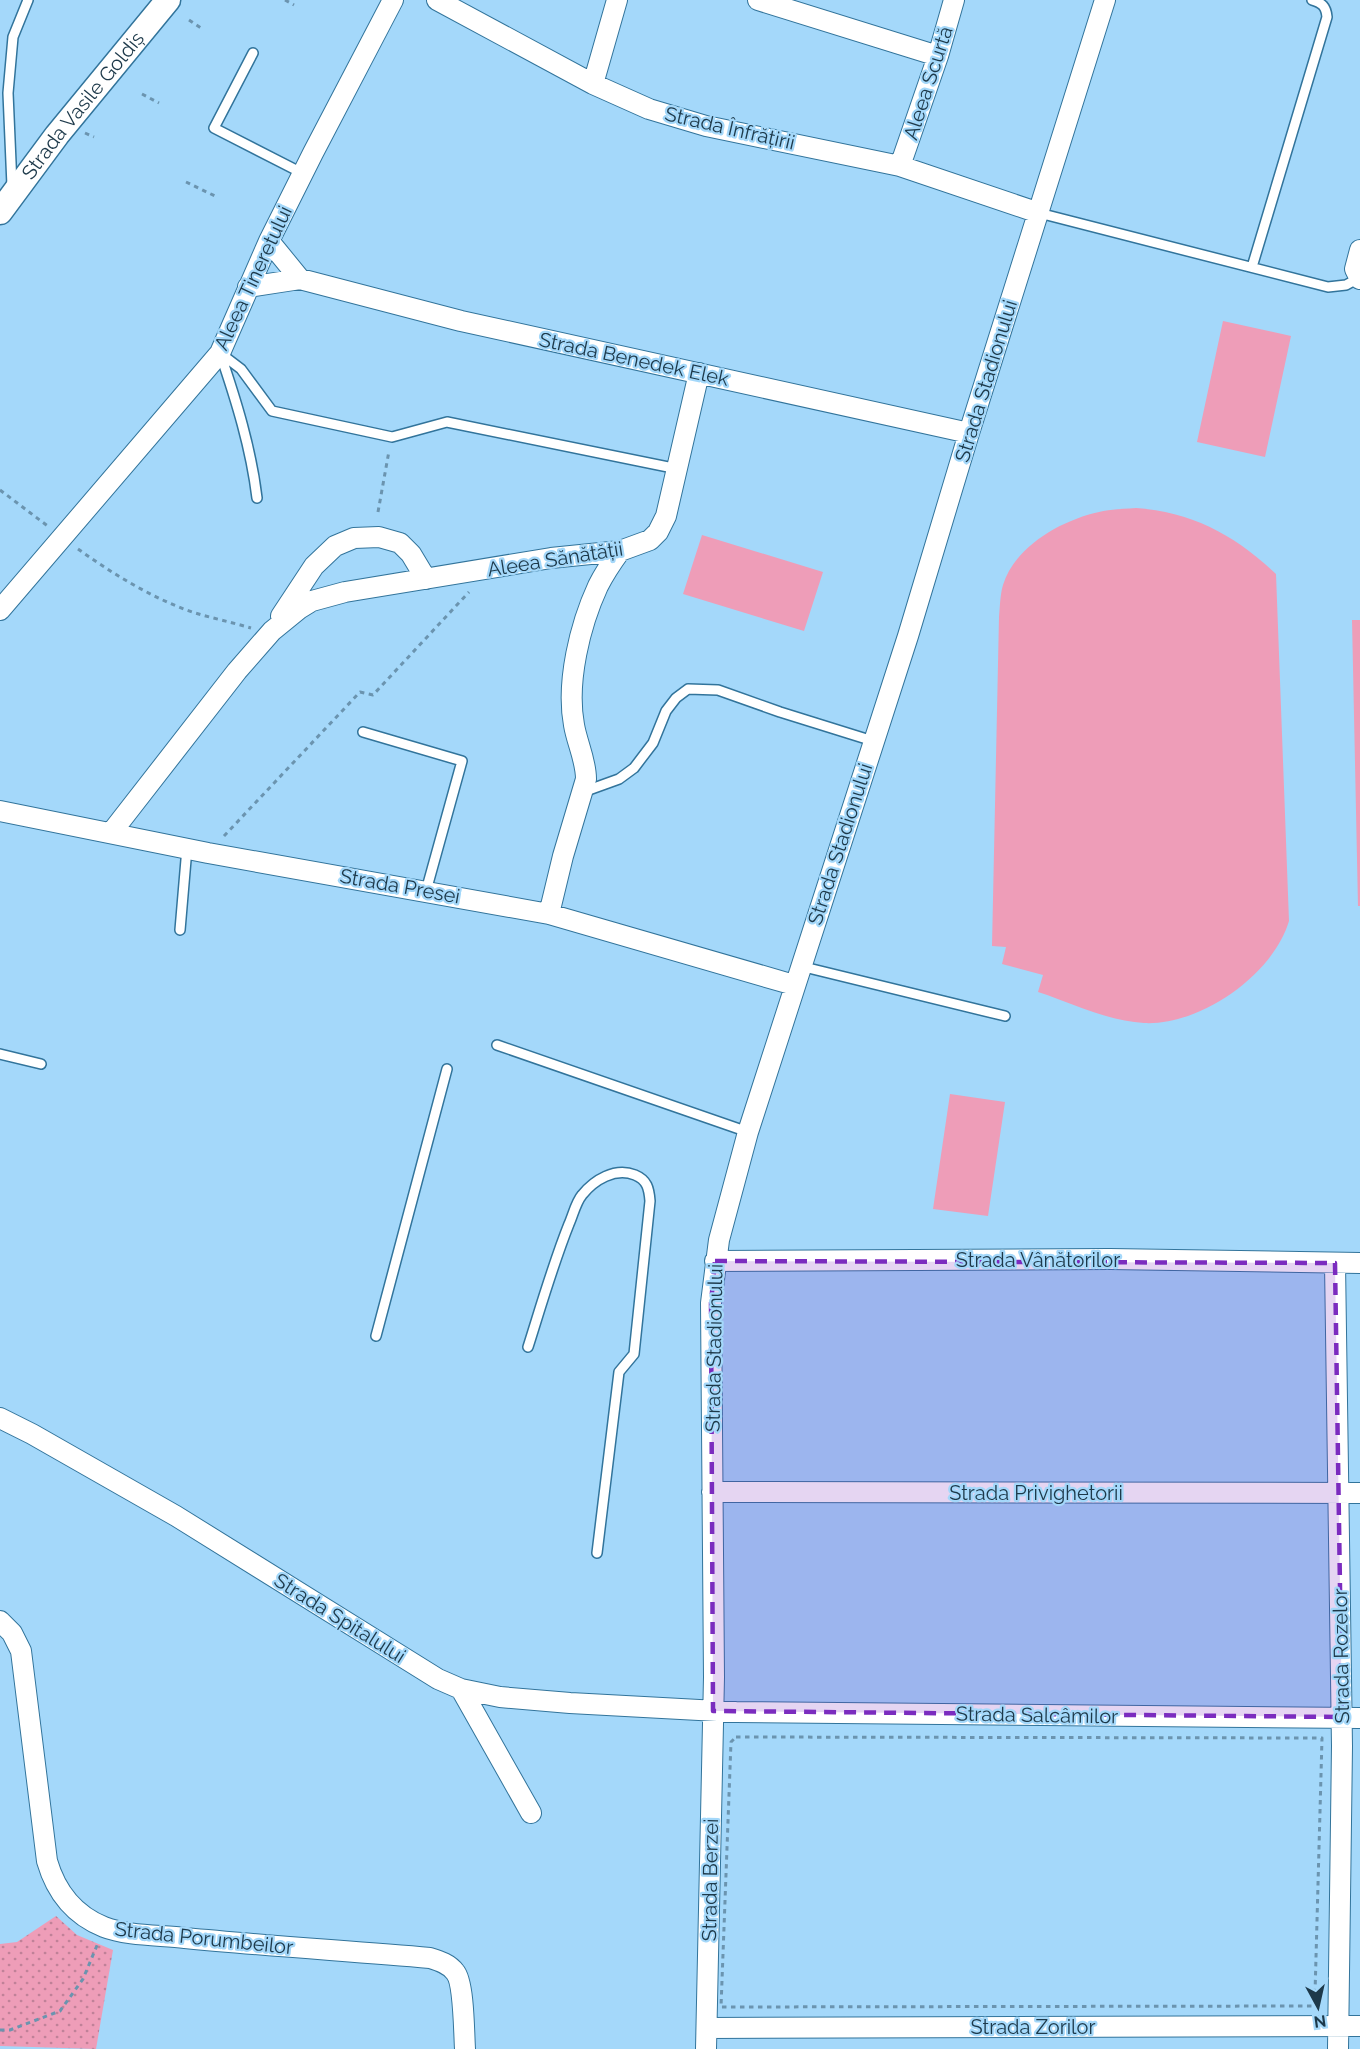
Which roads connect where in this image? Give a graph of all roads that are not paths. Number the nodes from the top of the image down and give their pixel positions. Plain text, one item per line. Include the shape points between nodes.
1 (28, 0) edge
2 (168, 0) edge
3 (393, 0) edge
4 (437, 0) edge
5 (617, 0) edge
6 (758, 0) edge
7 (954, 0) edge
8 (1106, 0) edge
9 (1312, 0) edge
10 (253, 53) dead end
11 (938, 56) junction
12 (593, 84) junction
13 (900, 166) junction
14 (302, 173) junction
15 (6, 203) edge
16 (1039, 213) junction
17 (269, 241) junction
18 (1360, 250) edge
19 (1252, 267) junction
20 (300, 279) junction
21 (1359, 279) edge
22 (248, 287) junction
23 (220, 353) junction
24 (699, 373) junction
25 (969, 433) junction
26 (678, 469) junction
27 (257, 498) dead end
28 (620, 551) junction
29 (426, 579) junction
30 (0, 610) edge
31 (272, 631) junction
32 (363, 732) dead end
33 (873, 741) junction
34 (583, 792) junction
35 (0, 811) edge
36 (111, 833) junction
37 (187, 848) junction
38 (426, 891) junction
39 (549, 914) junction
40 (180, 930) dead end
41 (800, 966) junction
42 (794, 985) junction
43 (1005, 1016) dead end
44 (497, 1044) dead end
45 (0, 1054) edge
46 (41, 1064) dead end
47 (447, 1069) dead end
48 (748, 1132) junction
49 (715, 1261) junction
50 (1335, 1263) junction
51 (1360, 1263) edge
52 (376, 1336) dead end
53 (528, 1347) dead end
54 (0, 1418) edge
55 (712, 1492) junction
56 (1337, 1493) junction
57 (1360, 1493) edge
58 (597, 1553) dead end
59 (0, 1621) edge
60 (461, 1689) junction
61 (713, 1711) junction
62 (1351, 1717) edge
63 (531, 1813) dead end
64 (1338, 2026) junction
65 (1360, 2026) edge
66 (707, 2028) junction
67 (465, 2049) edge
68 (706, 2049) edge
69 (1338, 2049) edge

1 - 15 lane via 13,38
2 - 15 street, Strada Vasile Goldiș
3 - 14 street, Aleea Tineretului
4 - 12 street, Strada Înfrățirii
5 - 12 street
6 - 11 street
7 - 11 street, Aleea Scurtă
8 - 16 street, Strada Stadionului
9 - 19 lane via 1322,4 1327,17
10 - 14 lane via 214,128
11 - 13 street, Aleea Scurtă
12 - 13 street, Strada Înfrățirii via 649,109 706,126
13 - 16 street, Strada Înfrățirii
14 - 17 street, Aleea Tineretului
16 - 19 lane
16 - 25 street, Strada Stadionului
17 - 20 street
17 - 22 street, Aleea Tineretului
18 - 21 street via 1355,269
19 - 21 lane via 1328,287
20 - 22 street, Strada Benedek Elek
20 - 24 street, Strada Benedek Elek via 460,321
22 - 23 street, Aleea Tineretului
23 - 26 lane via 241,369 272,411 392,437 447,422
23 - 27 lane via 254,469
23 - 30 street, Aleea Tineretului
24 - 25 street, Strada Benedek Elek
24 - 26 street, Aleea Sănătății
25 - 33 street, Strada Stadionului
26 - 28 street, Aleea Sănătății via 658,532 640,545
28 - 29 street, Aleea Sănătății
28 - 34 street via 599,584 585,618 574,674 574,725 586,770
29 - 31 street, Aleea Sănătății via 326,596 299,609
29 - 31 street, Aleea Sănătății via 400,543 379,537 354,538 335,546 314,566
31 - 36 street, Aleea Sănătății
32 - 38 lane via 462,761
33 - 34 lane via 718,690 688,689 666,711 653,743 634,768 619,779
33 - 41 street, Strada Stadionului
34 - 39 street via 562,856
35 - 36 street, Strada Presei
36 - 37 street, Strada Presei
37 - 38 street, Strada Presei
37 - 40 lane
38 - 39 street, Strada Presei
39 - 42 street, Strada Presei
41 - 42 street, Strada Stadionului
41 - 43 lane
42 - 48 street, Strada Stadionului
44 - 48 lane
45 - 46 lane
47 - 52 lane
48 - 49 street, Strada Stadionului
49 - 50 street, Strada Vânătorilor via 1110,1259
49 - 55 street, Strada Stadionului via 711,1303
50 - 51 street, Strada Vânătorilor
50 - 56 street, Strada Rozelor
53 - 58 lane via 581,1196 596,1180 614,1174 633,1174 644,1180 650,1201 634,1354 619,1372
54 - 60 street, Strada Spitalului via 176,1516 438,1679
55 - 56 street, Strada Privighetorii
55 - 61 street, Strada Stadionului
56 - 57 street, Strada Privighetorii
56 - 62 street, Strada Rozelor
59 - 67 street, Strada Porumbeilor via 21,1651 42,1834 52,1878 61,1896 88,1918 119,1931 430,1958 458,1974
60 - 61 street, Strada Spitalului via 500,1697
60 - 63 street
61 - 62 street, Strada Salcâmilor
61 - 66 street, Strada Berzei
62 - 64 street, Strada Rozelor
64 - 65 street, Strada Zorilor
64 - 66 street, Strada Zorilor
64 - 69 street, Strada Rozelor
66 - 68 street, Strada Berzei

